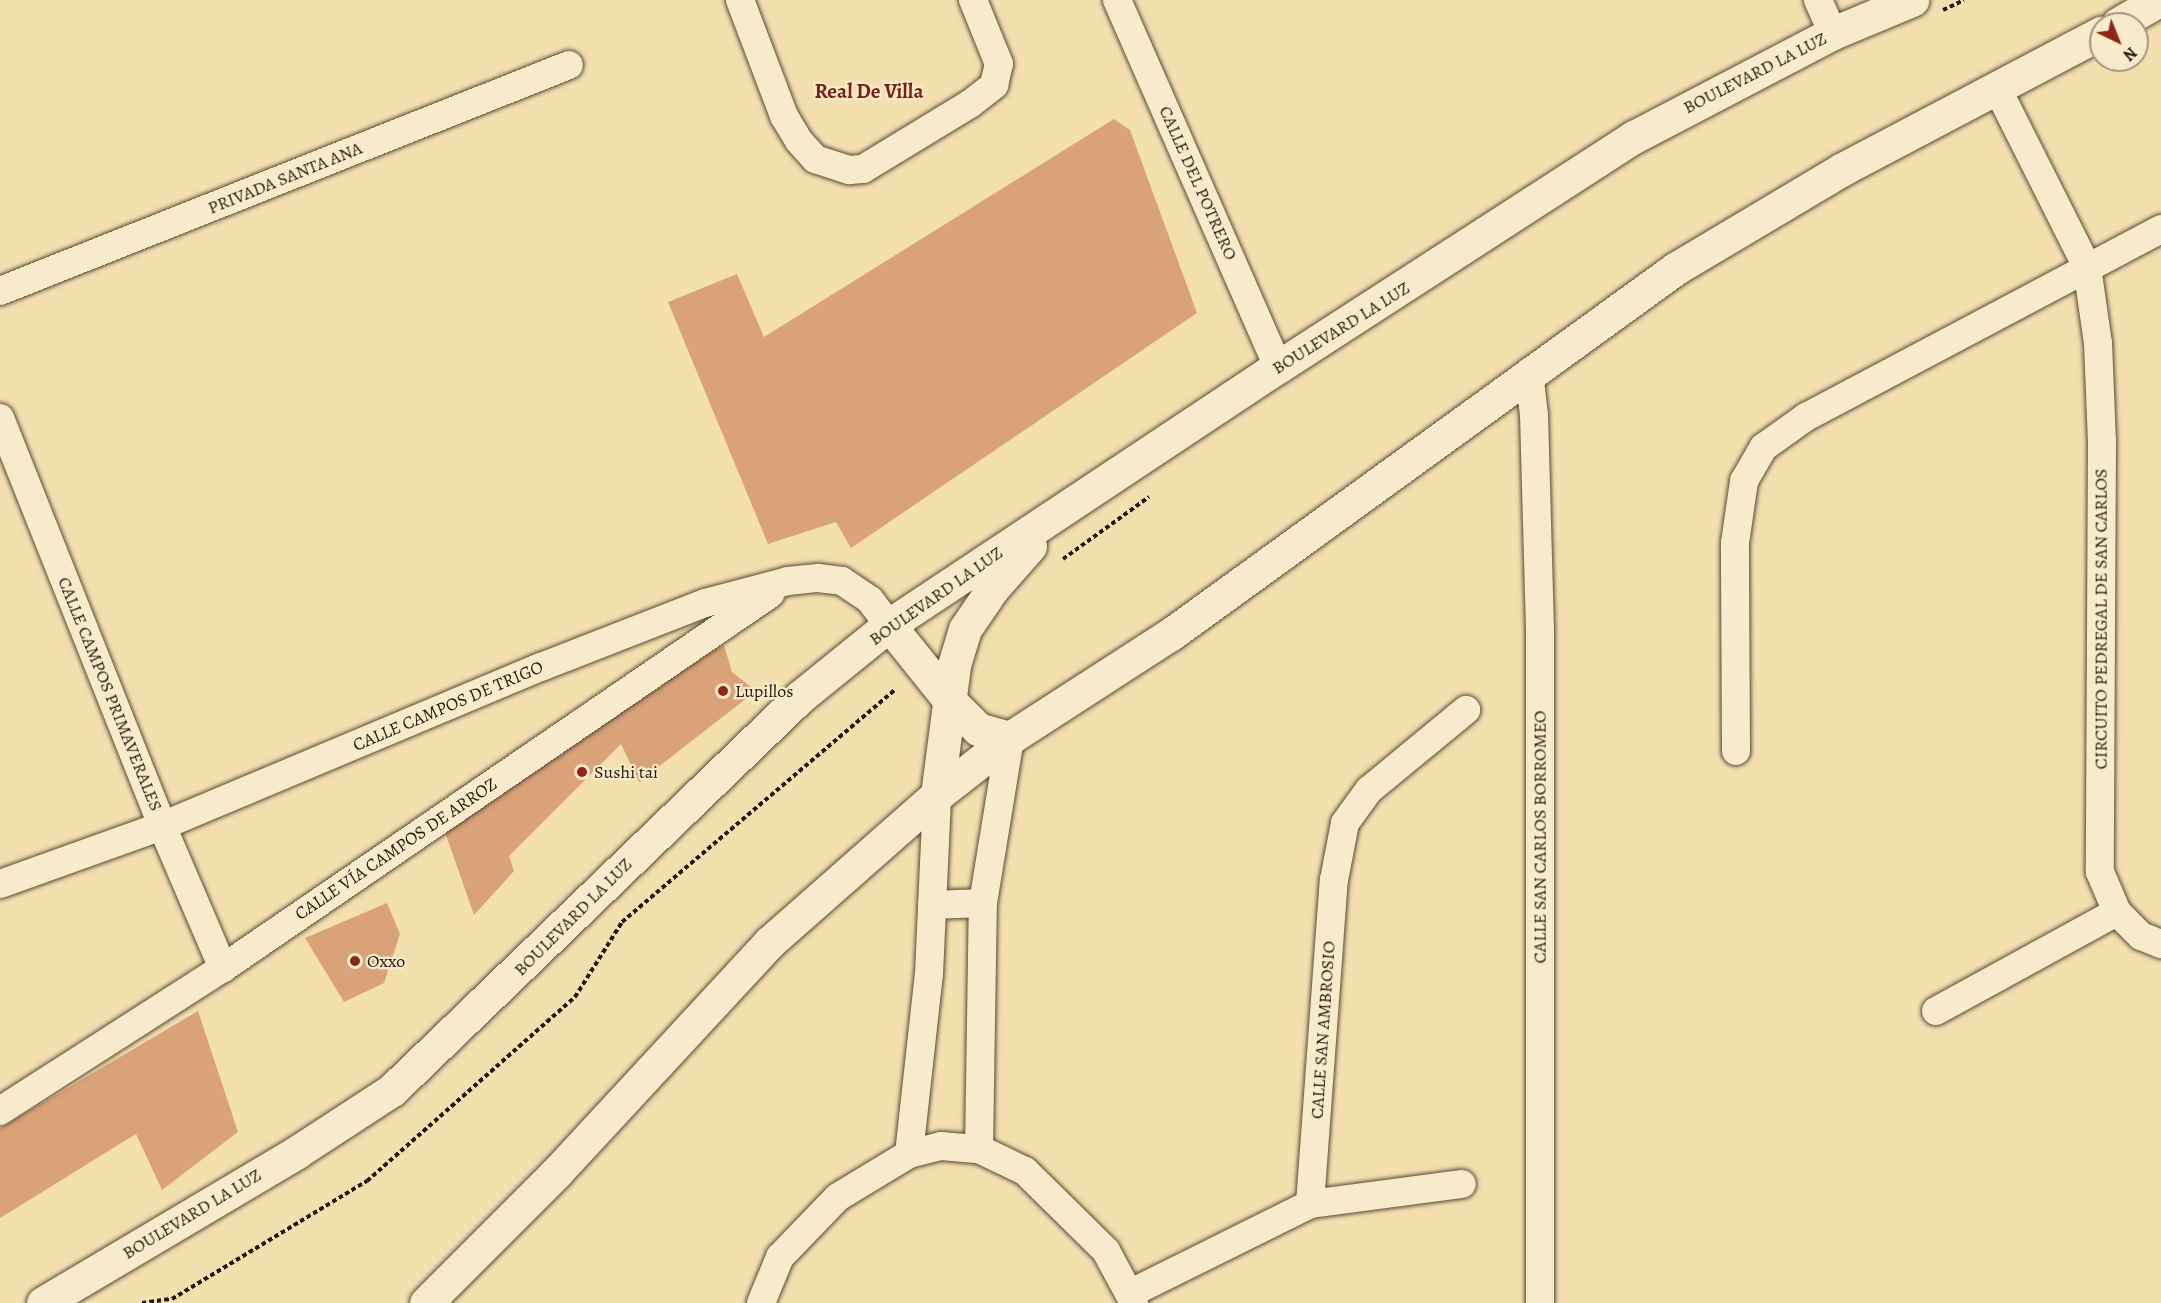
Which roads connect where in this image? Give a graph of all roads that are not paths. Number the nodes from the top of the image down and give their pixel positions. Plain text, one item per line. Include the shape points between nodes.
1 (740, 0) edge
2 (974, 0) edge
3 (1117, 0) edge
4 (1818, 0) edge
5 (2158, 0) edge
6 (1922, 8) edge
7 (2138, 12) edge
8 (1833, 33) junction
9 (2089, 40) edge
10 (569, 65) dead end
11 (1998, 90) junction
12 (2161, 229) edge
13 (2087, 267) junction
14 (0, 291) edge
15 (1278, 367) junction
16 (1529, 372) junction
17 (0, 418) edge
18 (1057, 514) junction
19 (788, 581) junction
20 (889, 625) junction
21 (950, 701) junction
22 (1466, 710) dead end
23 (1010, 738) junction
24 (1736, 751) dead end
25 (937, 795) junction
26 (162, 826) junction
27 (0, 884) edge
28 (983, 903) junction
29 (932, 905) junction
30 (2117, 912) junction
31 (2161, 944) edge
32 (223, 968) junction
33 (1936, 1011) dead end
34 (0, 1110) edge
35 (979, 1149) junction
36 (909, 1155) junction
37 (1462, 1184) dead end
38 (1310, 1204) junction
39 (1133, 1298) edge
40 (43, 1303) edge
41 (426, 1303) edge
42 (761, 1303) edge
43 (1540, 1303) edge

1 - 2 street via 784,116 799,141 815,159 849,170 863,169 970,104 994,85 999,64
3 - 15 street, CALLE DEL POTRERO
4 - 8 street
5 - 7 main road
6 - 8 main road, BOULEVARD LA LUZ
8 - 15 main road, BOULEVARD LA LUZ via 1634,137
9 - 11 main road
10 - 14 street, PRIVADA SANTA ANA
11 - 13 street, CIRCUITO PEDREGAL DE SAN CARLOS
11 - 16 main road via 1841,170 1675,269
12 - 13 street
13 - 24 street via 1806,417 1764,447 1744,481 1735,543
13 - 30 street, CIRCUITO PEDREGAL DE SAN CARLOS via 2098,343 2102,441 2100,872
15 - 18 main road, BOULEVARD LA LUZ
16 - 23 main road via 1171,634
16 - 43 street, CALLE SAN CARLOS BORROMEO via 1534,415 1540,628
17 - 26 street, CALLE CAMPOS PRIMAVERALES
18 - 20 main road, BOULEVARD LA LUZ
18 - 21 main road via 993,588 965,629 954,665
19 - 20 street, CALLE CAMPOS DE TRIGO via 842,581 870,600
19 - 26 street, CALLE CAMPOS DE TRIGO via 705,603 541,667
19 - 32 street, CALLE VÍA CAMPOS DE ARROZ
20 - 21 main road
20 - 40 main road, BOULEVARD LA LUZ via 792,705 392,1090 297,1152
21 - 23 main road via 978,729
21 - 25 main road
22 - 38 street, CALLE SAN AMBROSIO via 1369,790 1345,823 1334,880
23 - 25 main road
23 - 28 street
25 - 29 street
25 - 41 main road via 770,942 556,1173
26 - 27 street, CALLE CAMPOS DE TRIGO
26 - 32 street, CALLE CAMPOS PRIMAVERALES
28 - 29 street
28 - 35 street
29 - 36 street via 929,974
30 - 31 street, CIRCUITO PEDREGAL DE SAN CARLOS via 2141,936
30 - 33 street
32 - 34 street, CALLE VÍA CAMPOS DE ARROZ
35 - 36 street via 942,1146
35 - 39 street via 1024,1171 1070,1213 1106,1251
36 - 42 street via 838,1197 801,1231 780,1257
37 - 38 street
38 - 39 street

